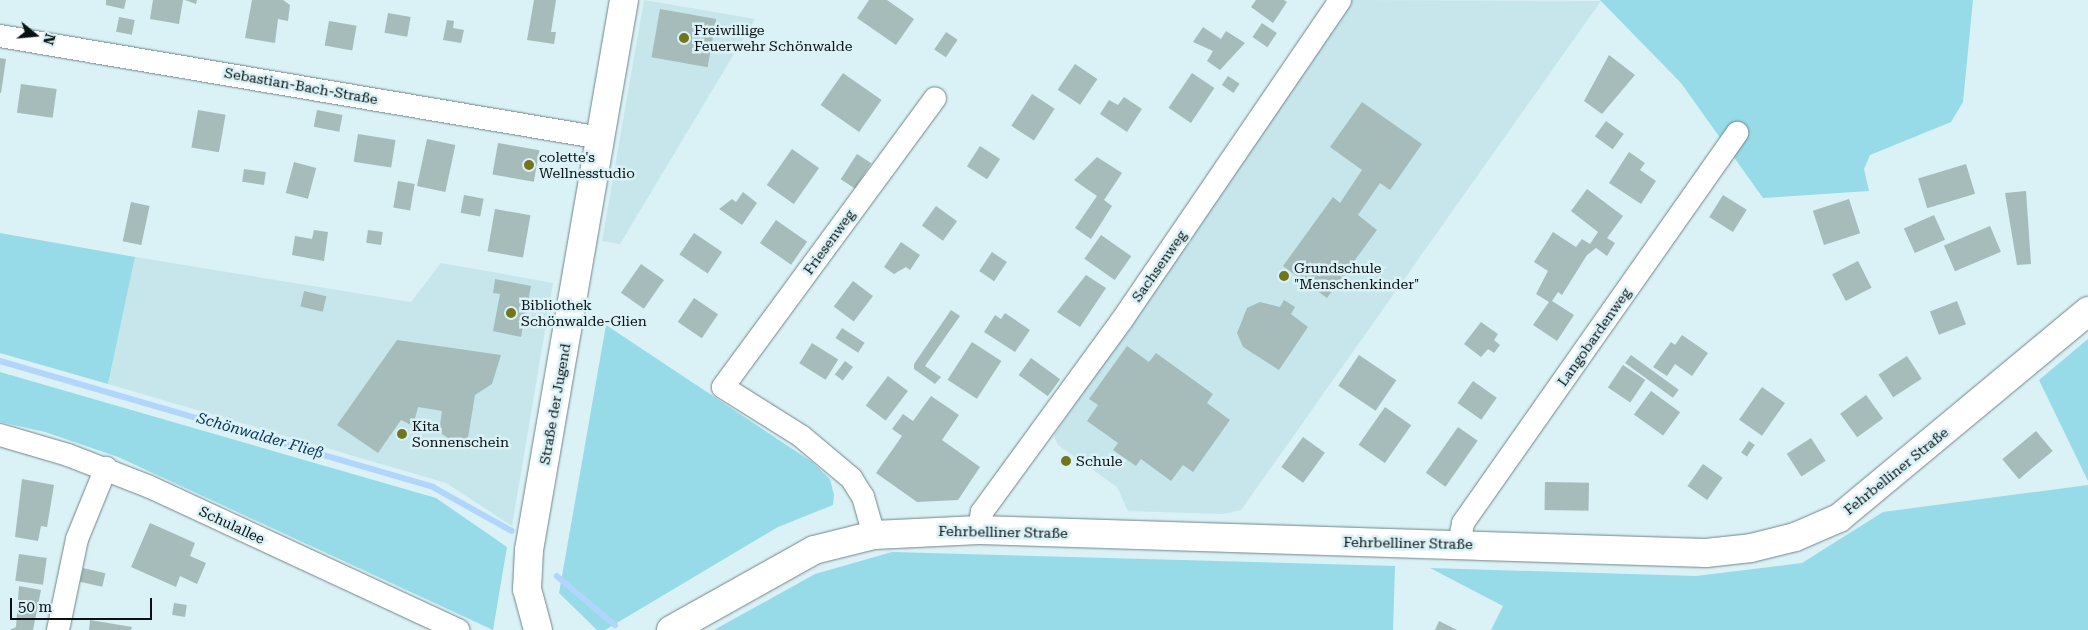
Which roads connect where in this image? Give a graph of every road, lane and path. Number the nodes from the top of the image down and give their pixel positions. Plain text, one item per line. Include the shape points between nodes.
1 (624, 0) edge
2 (1340, 0) edge
3 (0, 36) edge
4 (935, 98) dead end
5 (1737, 133) dead end
6 (601, 138) junction
7 (2088, 311) edge
8 (0, 435) edge
9 (106, 468) junction
10 (979, 530) junction
11 (874, 535) junction
12 (1459, 544) junction
13 (58, 630) edge
14 (458, 630) edge
15 (538, 630) edge
16 (671, 630) edge

1 - 6 main road, Straße der Jugend
2 - 10 street, Sachsenweg via 1122,320 982,512
3 - 6 street, Sebastian-Bach-Straße
4 - 11 street, Friesenweg via 723,387 801,436 851,478 863,497
5 - 12 street, Langobardenweg via 1464,523
6 - 15 main road, Straße der Jugend via 529,550 527,589
7 - 12 main road, Fehrbelliner Straße via 1839,518 1795,537 1706,553
8 - 9 street, Schulallee
9 - 13 street via 77,539
9 - 14 street, Schulallee
10 - 11 main road, Fehrbelliner Straße
10 - 12 main road, Fehrbelliner Straße
11 - 16 main road, Fehrbelliner Straße via 807,554

